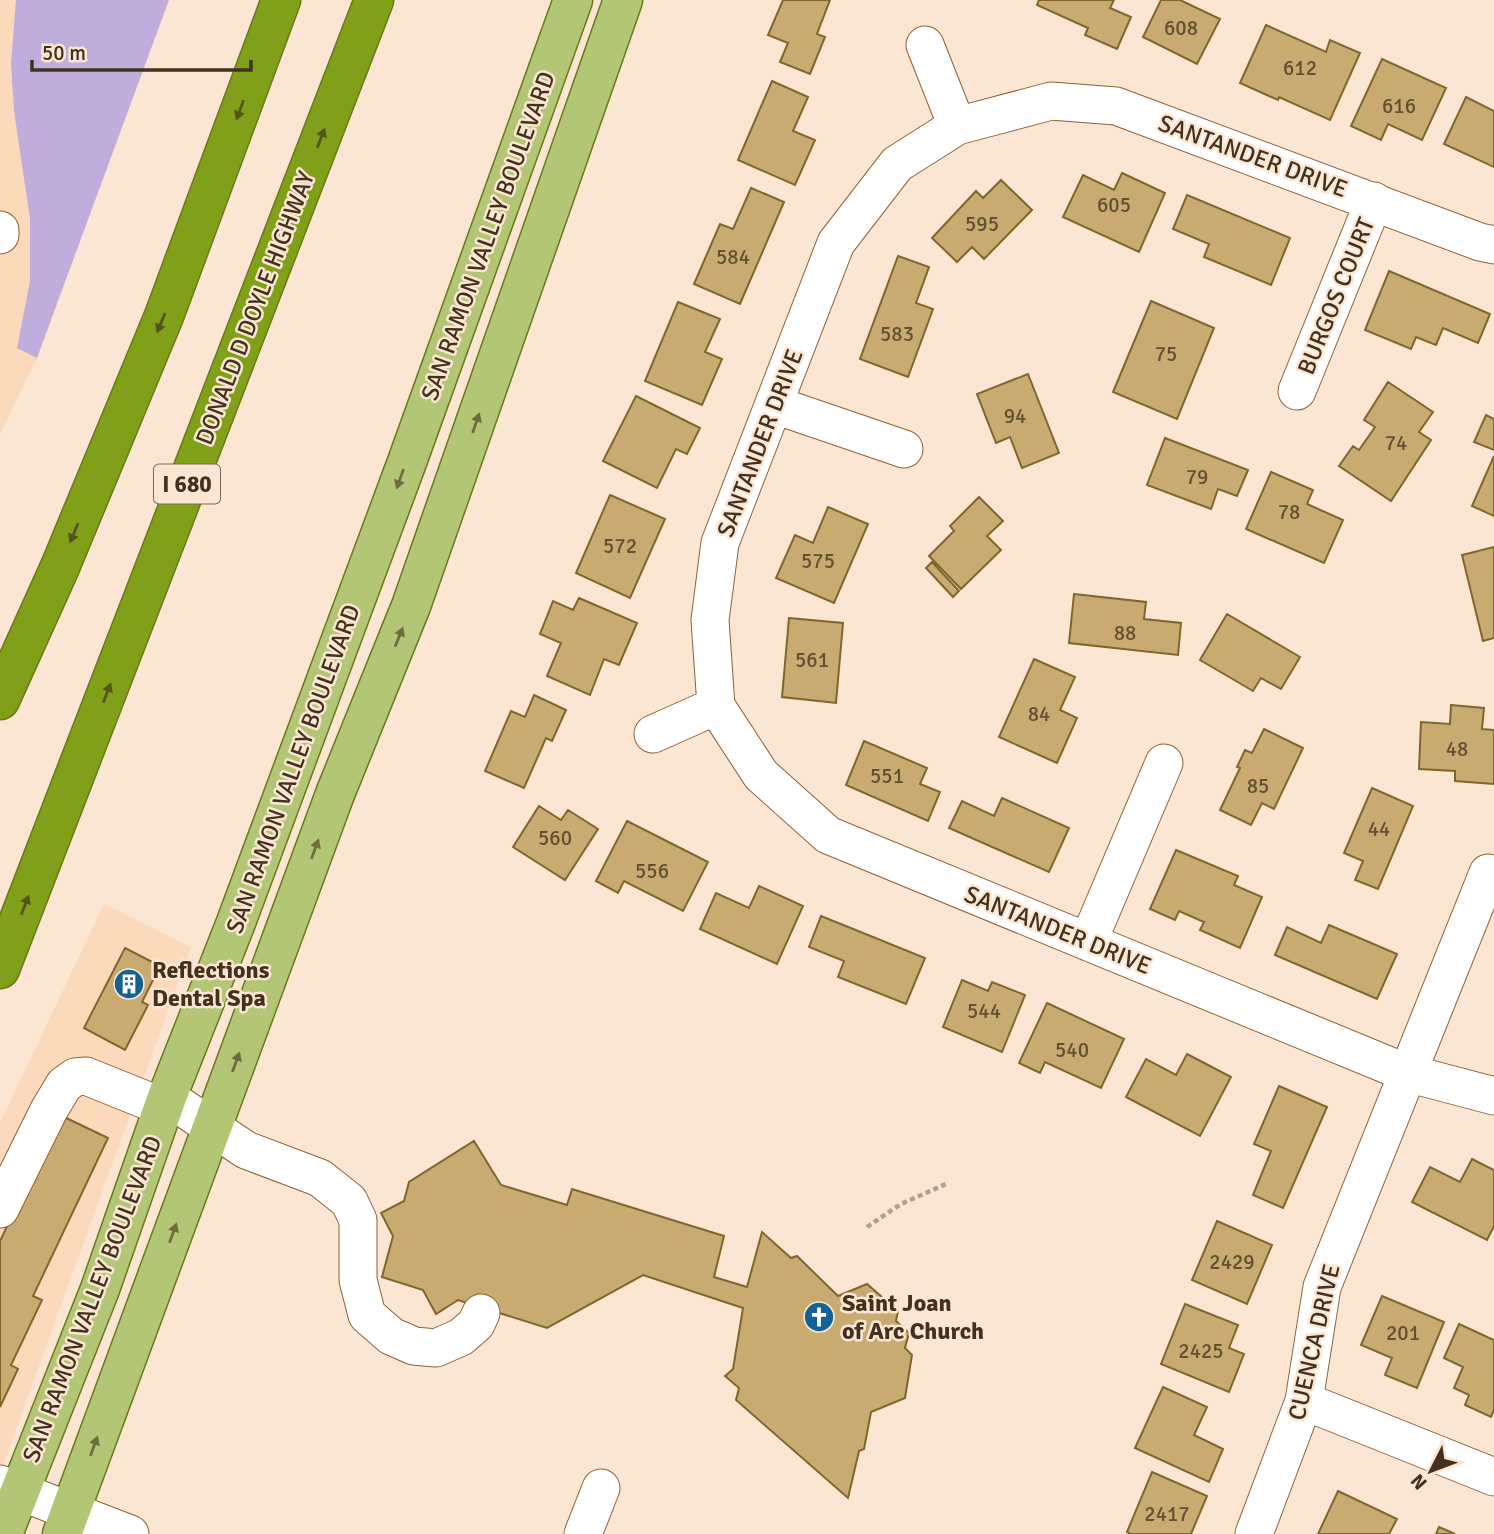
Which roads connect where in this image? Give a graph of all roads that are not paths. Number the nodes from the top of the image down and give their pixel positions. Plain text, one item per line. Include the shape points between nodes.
1 (281, 0) edge
2 (374, 0) edge
3 (573, 0) edge
4 (622, 0) edge
5 (925, 45) dead end
6 (957, 126) junction
7 (1374, 201) junction
8 (1494, 245) edge
9 (1297, 391) dead end
10 (775, 405) junction
11 (904, 449) dead end
12 (0, 700) edge
13 (716, 706) junction
14 (653, 734) dead end
15 (1164, 763) dead end
16 (1488, 873) dead end
17 (1088, 942) junction
18 (0, 969) edge
19 (1407, 1073) junction
20 (1494, 1096) edge
21 (165, 1102) junction
22 (213, 1126) junction
23 (0, 1209) edge
24 (481, 1313) dead end
25 (1304, 1401) junction
26 (1494, 1477) edge
27 (9, 1487) edge
28 (601, 1488) dead end
29 (66, 1522) edge
30 (3, 1534) edge
31 (130, 1534) edge
32 (583, 1534) edge
33 (1254, 1534) edge

1 -> 12 highway via 164,316
18 -> 2 highway, DONALD D DOYLE HIGHWAY / I 680
3 -> 21 main road, SAN RAMON VALLEY BOULEVARD via 250,887
22 -> 4 main road, SAN RAMON VALLEY BOULEVARD via 335,793 411,606
5 - 6 street
6 - 7 street, SANTANDER DRIVE via 1051,101 1116,106
6 - 10 street, SANTANDER DRIVE via 897,164 836,243
7 - 8 street, SANTANDER DRIVE
7 - 9 street, BURGOS COURT
10 - 11 street
10 - 13 street, SANTANDER DRIVE via 720,543 710,620
13 - 14 street
13 - 17 street, SANTANDER DRIVE via 761,775 828,835
15 - 17 street
16 - 19 street, CUENCA DRIVE
17 - 19 street, SANTANDER DRIVE
19 - 20 street, SANTANDER DRIVE
19 - 25 street, CUENCA DRIVE via 1322,1287
21 - 22 street
21 - 23 street via 86,1076 75,1077 64,1085 49,1110
21 - 27 main road, SAN RAMON VALLEY BOULEVARD via 100,1289
22 - 24 street via 246,1150 320,1178 349,1201 358,1220 358,1280 366,1315 391,1336 414,1346 436,1348 461,1337
29 -> 22 main road, SAN RAMON VALLEY BOULEVARD
25 - 26 street
25 - 33 street, CUENCA DRIVE
27 - 29 street
27 - 30 main road, SAN RAMON VALLEY BOULEVARD
28 - 32 street
29 - 31 street

